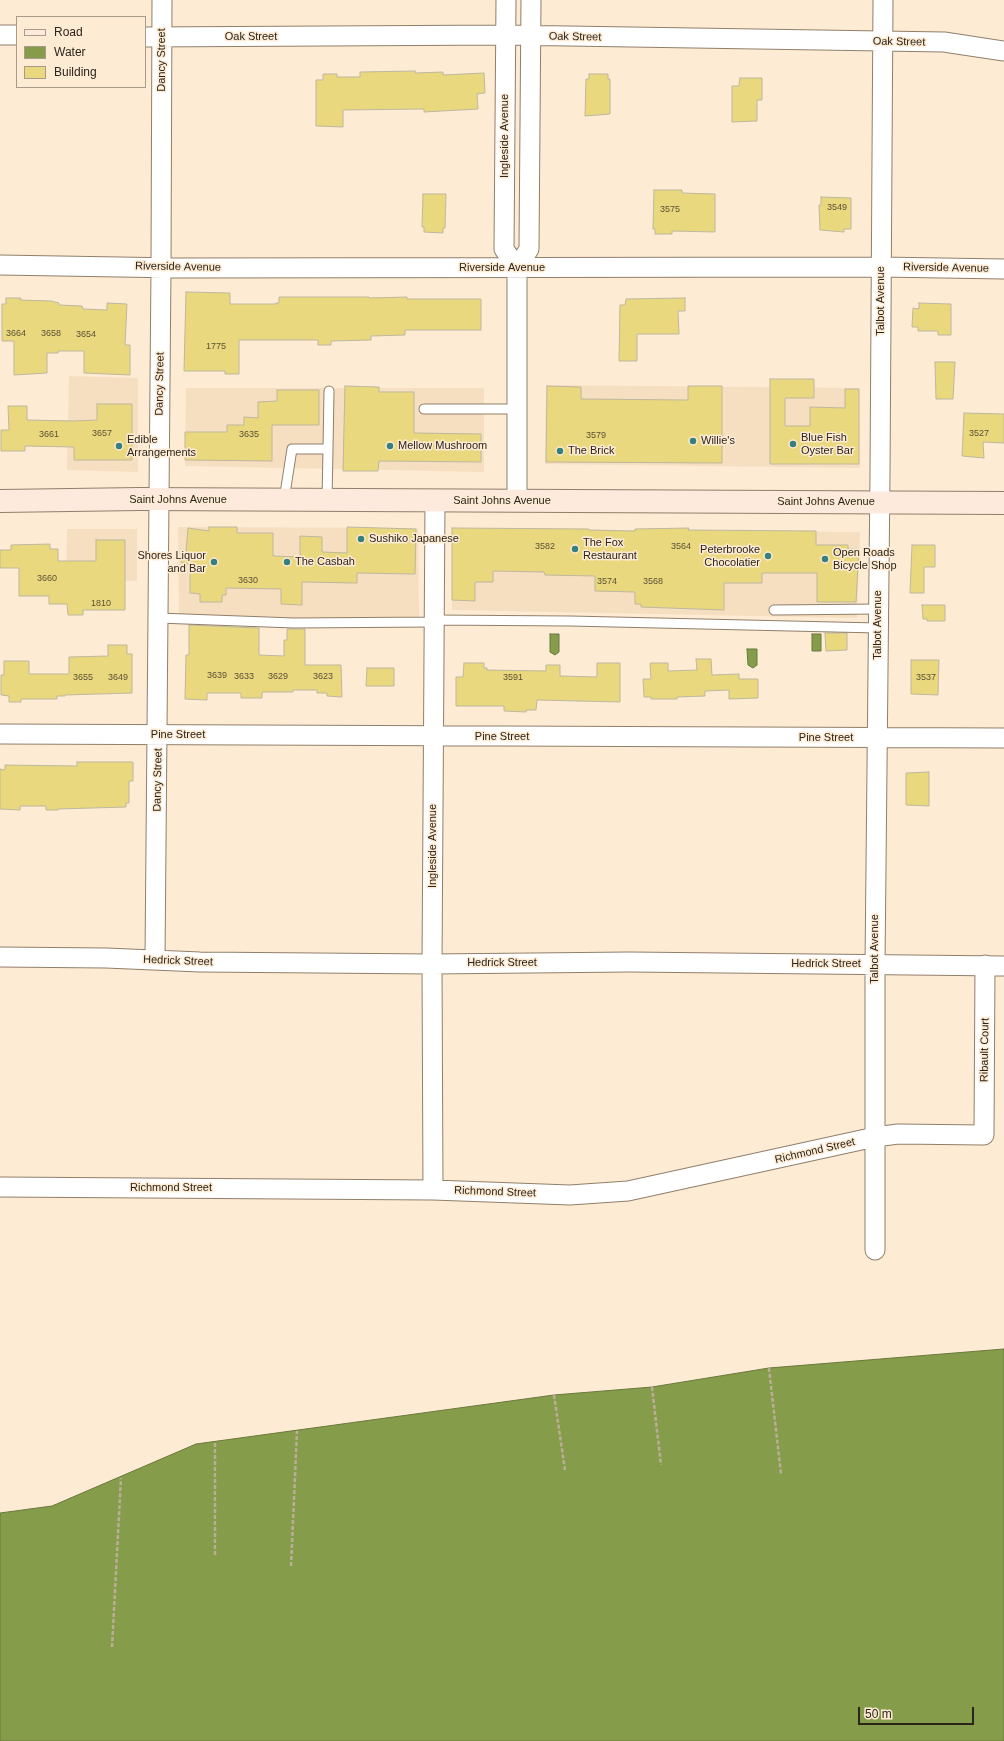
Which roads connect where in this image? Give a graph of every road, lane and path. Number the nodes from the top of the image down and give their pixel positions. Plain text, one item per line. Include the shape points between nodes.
1 (162, 0) edge
2 (506, 0) edge
3 (531, 0) edge
4 (883, 0) edge
5 (0, 35) edge
6 (16, 35) edge
7 (506, 35) junction
8 (530, 36) junction
9 (153, 37) edge
10 (882, 41) junction
11 (1004, 51) edge
12 (0, 265) edge
13 (161, 267) junction
14 (881, 267) junction
15 (517, 268) junction
16 (1004, 269) edge
17 (329, 391) dead end
18 (424, 409) dead end
19 (517, 409) junction
20 (328, 449) junction
21 (158, 500) junction
22 (284, 500) junction
23 (0, 501) edge
24 (327, 501) junction
25 (435, 501) junction
26 (517, 501) junction
27 (879, 502) junction
28 (1004, 503) edge
29 (878, 609) junction
30 (774, 610) dead end
31 (158, 618) junction
32 (434, 621) junction
33 (878, 628) junction
34 (0, 734) edge
35 (158, 735) junction
36 (433, 736) junction
37 (877, 738) junction
38 (1004, 738) edge
39 (0, 957) edge
40 (155, 960) junction
41 (432, 964) junction
42 (875, 964) junction
43 (985, 966) junction
44 (1004, 966) edge
45 (984, 1135) joint
46 (875, 1137) junction
47 (0, 1187) edge
48 (433, 1190) junction
49 (875, 1250) dead end
50 (769, 1368) dead end
51 (652, 1387) dead end
52 (554, 1395) dead end
53 (297, 1431) dead end
54 (215, 1443) dead end
55 (661, 1465) dead end
56 (565, 1470) dead end
57 (781, 1474) dead end
58 (121, 1478) dead end
59 (215, 1557) dead end
60 (291, 1566) dead end
61 (112, 1647) dead end

1 - 9 street, Dancy Street
2 - 7 street, Ingleside Avenue
3 - 8 street
4 - 10 street, Talbot Avenue
5 - 6 street
7 - 8 street, Oak Street
7 - 9 street, Oak Street
7 - 15 street, Ingleside Avenue via 504,249
8 - 10 street, Oak Street
8 - 15 street via 529,249
9 - 13 street, Dancy Street
10 - 11 street, Oak Street via 944,42
10 - 14 street, Talbot Avenue
12 - 13 street, Riverside Avenue
13 - 15 street, Riverside Avenue
13 - 21 street, Dancy Street
14 - 15 street, Riverside Avenue
14 - 16 street, Riverside Avenue
14 - 27 street, Talbot Avenue
15 - 19 street
17 - 20 lane
18 - 19 lane
19 - 26 street
20 - 22 lane via 292,449
20 - 24 lane
21 - 22 main road, Saint Johns Avenue
21 - 23 main road, Saint Johns Avenue
21 - 31 street, Dancy Street
22 - 24 main road, Saint Johns Avenue
24 - 25 main road, Saint Johns Avenue
25 - 26 main road, Saint Johns Avenue
25 - 32 street, Ingleside Avenue
26 - 27 main road, Saint Johns Avenue
27 - 28 main road, Saint Johns Avenue
27 - 29 street, Talbot Avenue
29 - 30 lane
29 - 33 street, Talbot Avenue
31 - 32 lane via 294,623
31 - 35 street, Dancy Street
32 - 33 lane via 570,620
32 - 36 street, Ingleside Avenue
33 - 37 street, Talbot Avenue
34 - 35 street, Pine Street
35 - 36 street, Pine Street
35 - 40 street, Dancy Street
36 - 37 street, Pine Street
36 - 41 street, Ingleside Avenue
37 - 38 street, Pine Street
37 - 42 street, Talbot Avenue
39 - 40 street, Hedrick Street
40 - 41 street, Hedrick Street
41 - 42 street, Hedrick Street
41 - 48 street, Ingleside Avenue
42 - 43 street, Hedrick Street
42 - 46 street, Talbot Avenue
43 - 44 street, Hedrick Street
43 - 45 street, Ribault Court
45 - 46 street, Richmond Street via 898,1134
46 - 48 street, Richmond Street via 628,1191 570,1195
46 - 49 street, Talbot Avenue
47 - 48 street, Richmond Street
50 - 57 path
51 - 55 path
52 - 56 path
53 - 60 path
54 - 59 path
58 - 61 path

